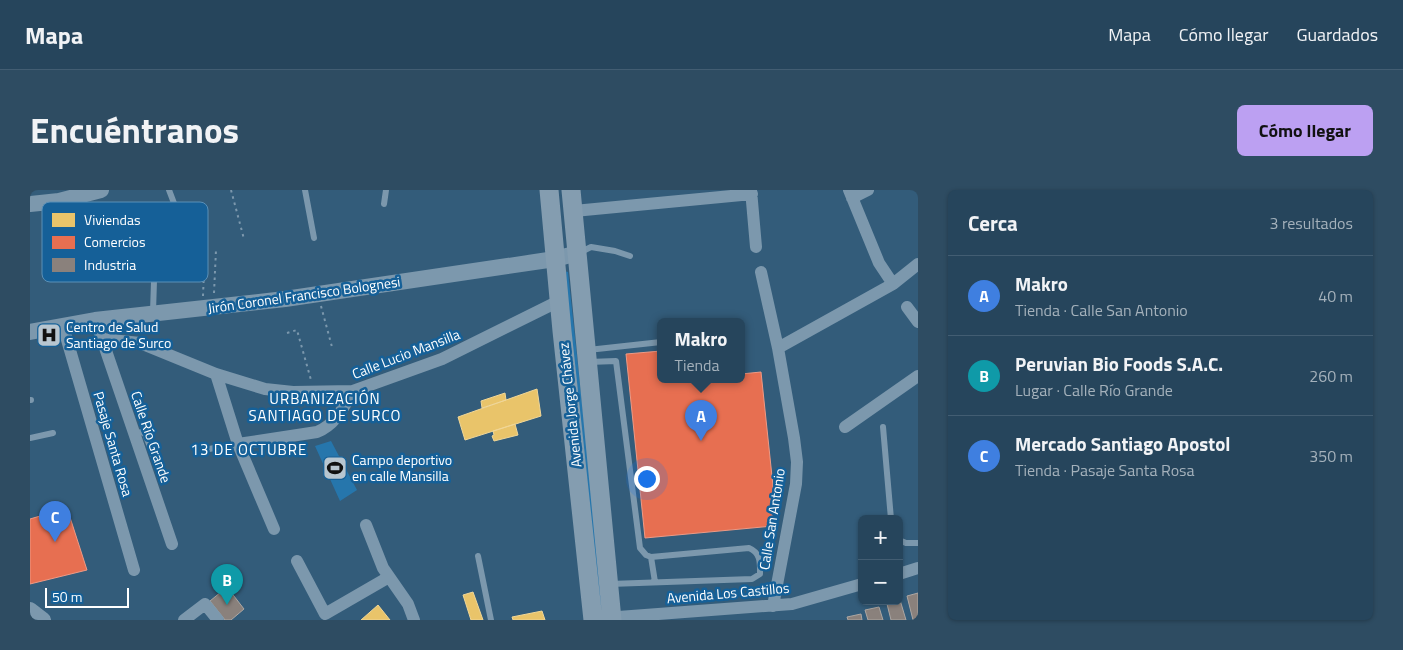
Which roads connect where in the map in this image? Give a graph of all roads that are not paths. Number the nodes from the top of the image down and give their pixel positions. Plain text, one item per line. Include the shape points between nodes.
1 (101, 190) edge
2 (169, 190) edge
3 (305, 190) edge
4 (386, 190) edge
5 (549, 190) edge
6 (571, 190) edge
7 (868, 190) edge
8 (751, 192) edge
9 (851, 194) edge
10 (666, 195) edge
11 (57, 196) edge
12 (174, 202) edge
13 (30, 204) edge
14 (384, 204) dead end
15 (574, 211) junction
16 (314, 238) dead end
17 (756, 247) dead end
18 (578, 253) junction
19 (630, 256) dead end
20 (555, 259) junction
21 (918, 264) edge
22 (762, 272) dead end
23 (154, 282) edge
24 (893, 284) junction
25 (559, 300) junction
26 (907, 307) dead end
27 (152, 314) junction
28 (95, 320) junction
29 (918, 322) edge
30 (63, 326) junction
31 (30, 332) edge
32 (102, 339) junction
33 (657, 343) edge
34 (778, 348) junction
35 (588, 356) junction
36 (216, 374) junction
37 (918, 376) edge
38 (353, 391) junction
39 (883, 426) dead end
40 (845, 427) dead end
41 (53, 433) dead end
42 (134, 434) junction
43 (30, 438) edge
44 (238, 444) junction
45 (203, 450) dead end
46 (156, 462) dead end
47 (891, 515) edge
48 (366, 525) dead end
49 (274, 529) dead end
50 (903, 542) edge
51 (918, 543) edge
52 (172, 544) dead end
53 (478, 556) dead end
54 (651, 557) junction
55 (297, 561) dead end
56 (918, 568) edge
57 (134, 570) dead end
58 (903, 573) edge
59 (389, 577) junction
60 (655, 582) junction
61 (608, 584) junction
62 (858, 585) edge
63 (773, 606) junction
64 (30, 610) edge
65 (602, 619) edge
66 (43, 620) edge
67 (184, 620) edge
68 (218, 620) edge
69 (414, 620) edge
70 (491, 620) edge

1 - 11 street via 79,196
2 - 12 lane
3 - 16 lane
4 - 14 lane
5 - 20 main road, Avenida Jorge Chávez
6 - 15 main road, Avenida Jorge Chávez
7 - 9 street
8 - 10 street
8 - 17 street
9 - 24 street via 879,263
10 - 15 street
11 - 13 street
15 - 18 main road, Avenida Jorge Chávez
18 - 19 lane via 591,247
18 - 20 street, Jirón Coronel Francisco Bolognesi
18 - 35 main road, Avenida Jorge Chávez
20 - 25 main road, Avenida Jorge Chávez
20 - 27 street, Jirón Coronel Francisco Bolognesi
21 - 24 street
22 - 34 street, Calle San Antonio
23 - 27 lane
24 - 34 street
25 - 38 street, Calle Lucio Mansilla via 442,359
25 - 65 main road, Avenida Jorge Chávez
26 - 29 street
27 - 28 street, Jirón Coronel Francisco Bolognesi
28 - 30 street, Jirón Coronel Francisco Bolognesi
28 - 32 street
30 - 31 street, Jirón Coronel Francisco Bolognesi
30 - 57 street, Pasaje Santa Rosa
32 - 36 street, Calle Lucio Mansilla via 136,342
32 - 42 street, Calle Río Grande
33 - 35 lane
34 - 63 street, Calle San Antonio via 794,438 796,484
35 - 54 lane via 616,361 640,548
35 - 61 main road, Avenida Jorge Chávez
36 - 38 street, Calle Lucio Mansilla via 265,389
36 - 44 street
37 - 40 street
38 - 44 street via 327,428
39 - 47 lane
41 - 43 lane
42 - 46 lane via 145,434
42 - 52 street, Calle Río Grande
44 - 45 lane
44 - 49 street
48 - 59 street
50 - 51 lane
53 - 70 lane
54 - 60 lane
54 - 60 lane via 749,548 760,559 760,574 752,579
55 - 59 street via 325,614
56 - 58 street
59 - 69 street via 408,604
60 - 61 lane
61 - 65 main road, Avenida Jorge Chávez
62 - 63 street, Avenida Los Castillos via 792,604
63 - 65 street, Avenida Los Castillos
64 - 66 street
67 - 68 street via 205,604

